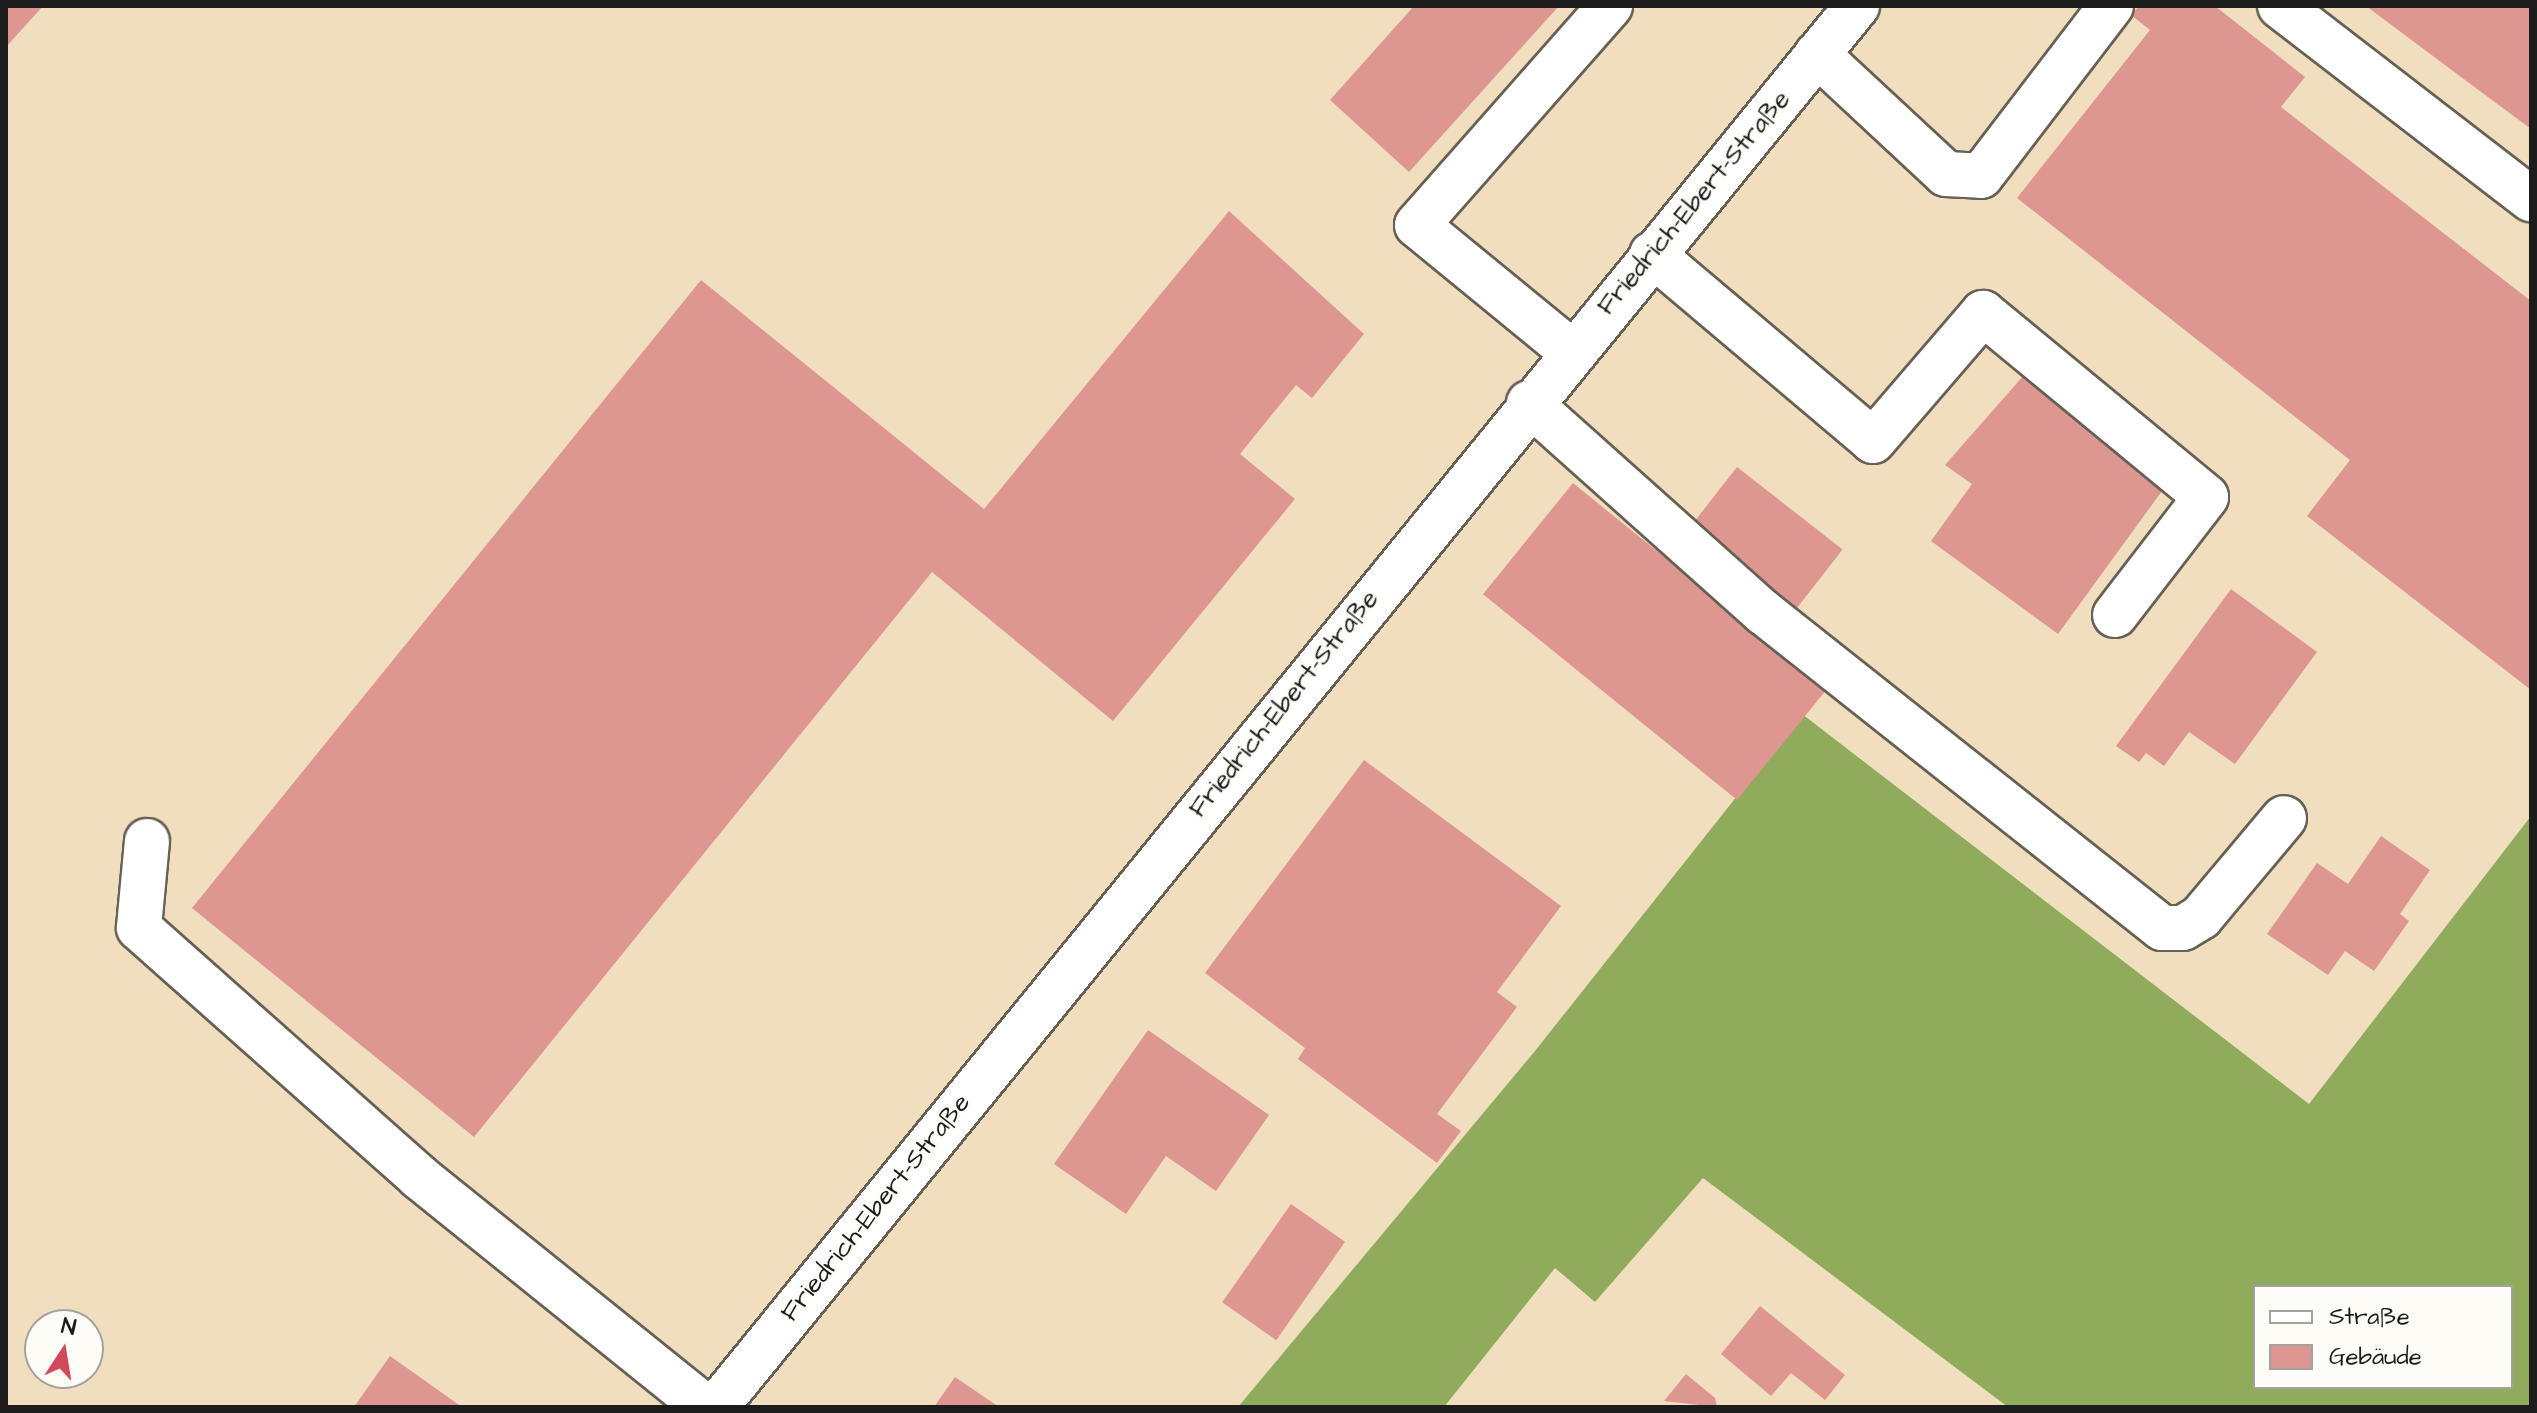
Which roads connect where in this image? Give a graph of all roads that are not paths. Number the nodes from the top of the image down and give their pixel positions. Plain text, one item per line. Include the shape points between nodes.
1 (1610, 6) edge
2 (1857, 6) edge
3 (2111, 6) edge
4 (2280, 6) edge
5 (1817, 54) junction
6 (2531, 199) edge
7 (1652, 254) junction
8 (1572, 352) junction
9 (1529, 403) junction
10 (2115, 615) dead end
11 (2284, 818) dead end
12 (147, 841) dead end
13 (705, 1407) edge
14 (716, 1407) edge

1 - 8 street via 1417,225
2 - 5 street, Friedrich-Ebert-Straße
3 - 5 street via 1981,176 1946,174
4 - 6 street
5 - 7 street, Friedrich-Ebert-Straße
7 - 8 street, Friedrich-Ebert-Straße
7 - 10 street via 1873,441 1983,313 2206,497
8 - 9 street, Friedrich-Ebert-Straße
9 - 11 street via 1763,612 2162,928 2183,928 2201,917
9 - 14 street, Friedrich-Ebert-Straße
12 - 13 street via 139,928 419,1177

